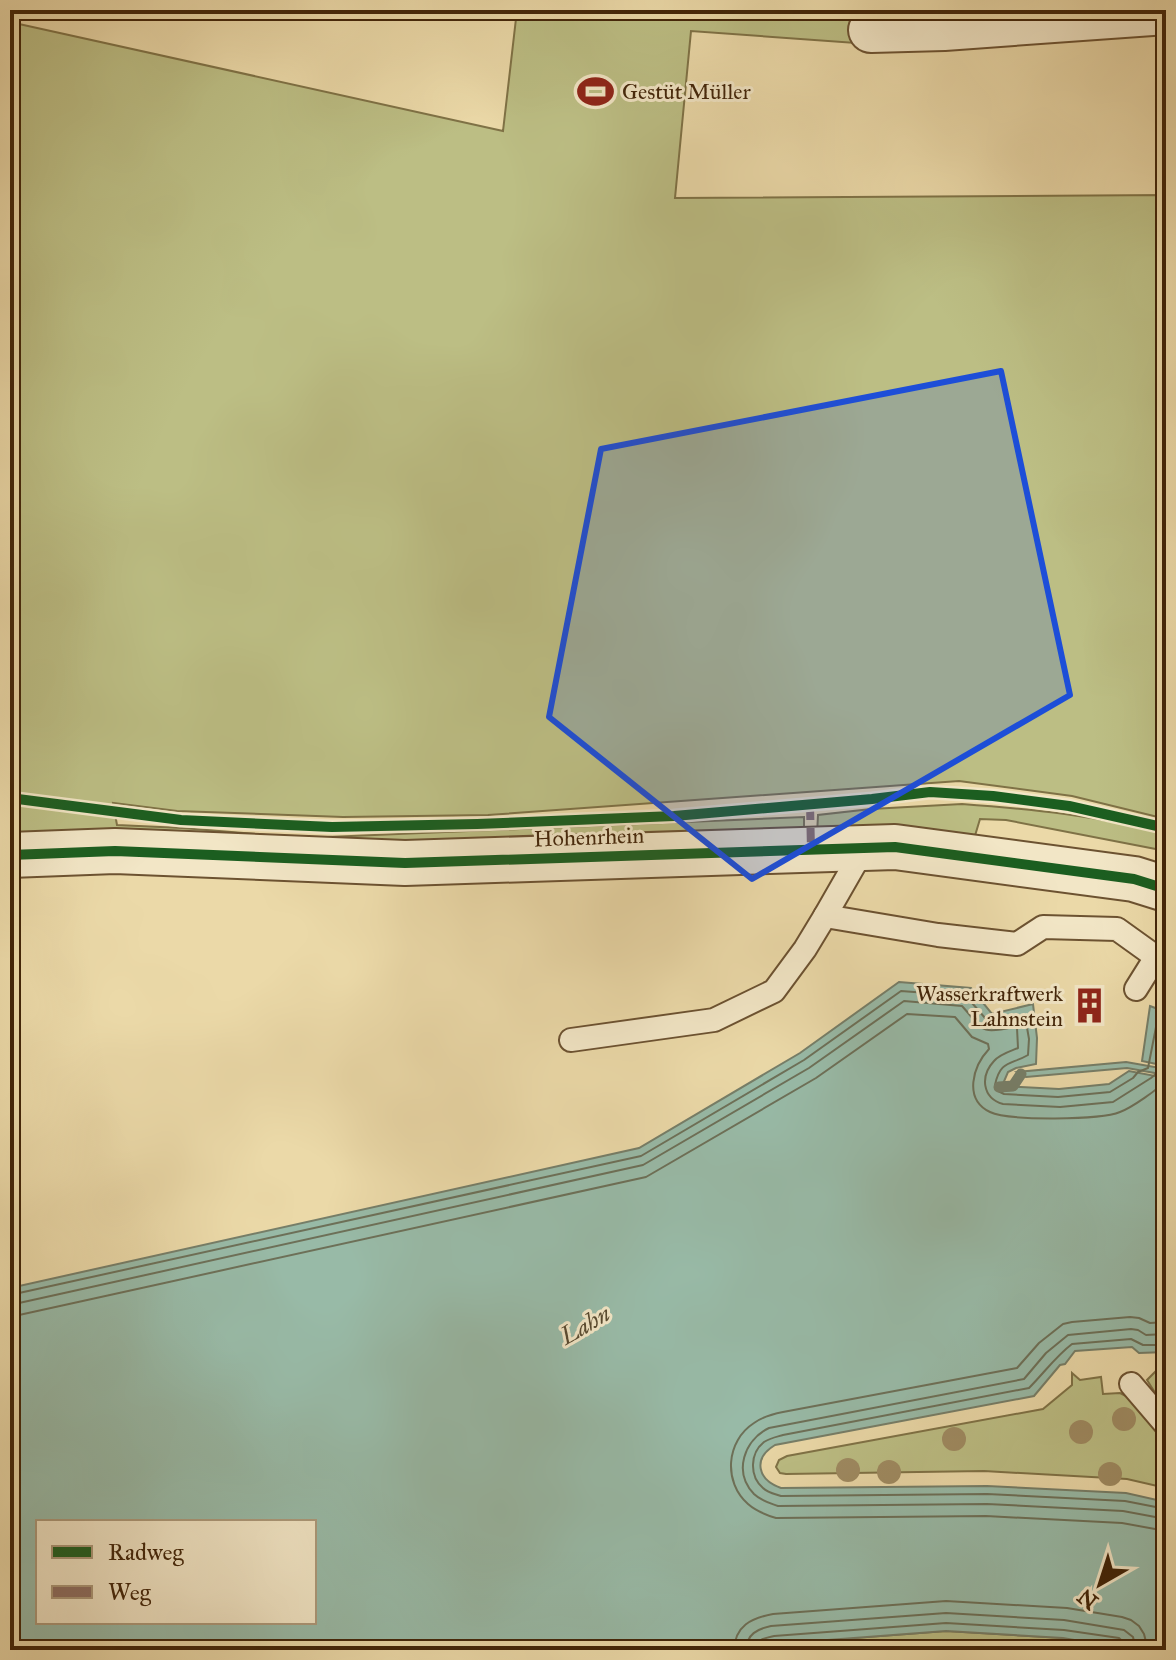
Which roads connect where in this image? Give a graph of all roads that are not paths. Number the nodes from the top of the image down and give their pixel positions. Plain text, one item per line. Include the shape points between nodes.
1 (1166, 12) edge
2 (871, 30) dead end
3 (864, 848) junction
4 (10, 855) edge
5 (1166, 889) edge
6 (825, 916) junction
7 (1136, 989) dead end
8 (571, 1040) dead end
9 (1131, 1384) dead end
10 (1166, 1425) edge

1 - 2 street
3 - 4 street, Hohenrhein via 405,863 115,851
3 - 5 street, Hohenrhein via 895,847 1134,879
3 - 6 lane
6 - 7 lane via 1017,944 1043,927 1117,929 1156,957
6 - 8 lane via 774,991 714,1020
9 - 10 lane

